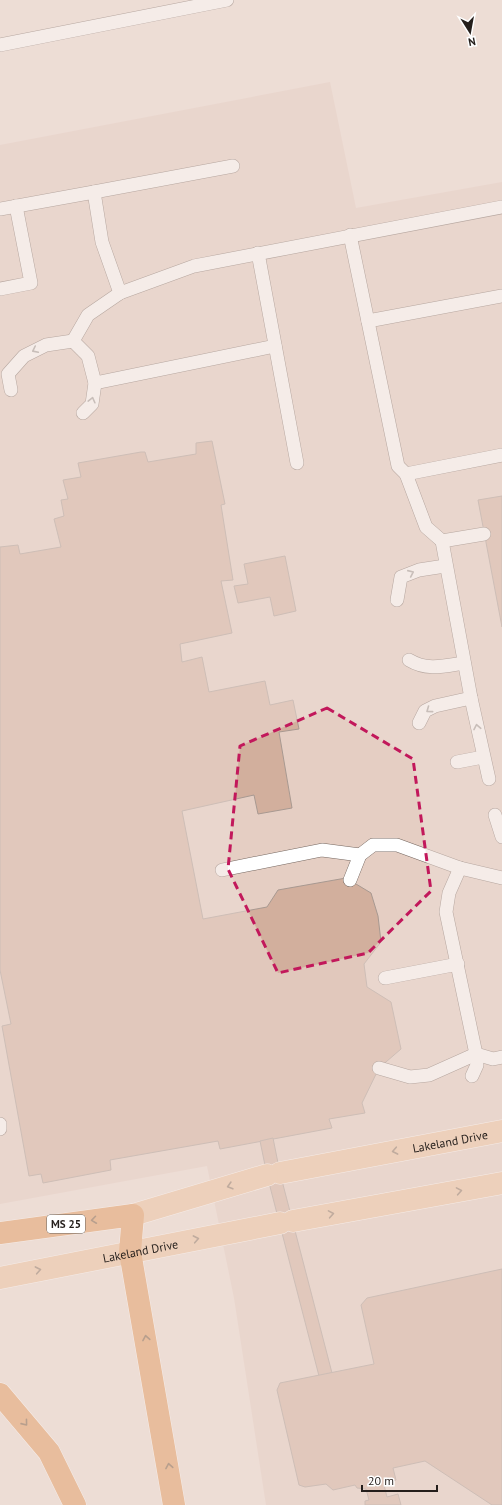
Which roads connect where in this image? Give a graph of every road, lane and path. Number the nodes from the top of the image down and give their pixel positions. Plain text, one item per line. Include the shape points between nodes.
1 (227, 0) edge
2 (0, 45) edge
3 (233, 166) dead end
4 (94, 192) junction
5 (16, 206) junction
6 (502, 207) edge
7 (0, 209) edge
8 (350, 235) junction
9 (258, 253) junction
10 (0, 289) edge
11 (120, 293) junction
12 (502, 296) edge
13 (368, 321) junction
14 (73, 341) junction
15 (275, 346) junction
16 (95, 383) junction
17 (11, 390) dead end
18 (83, 413) dead end
19 (502, 455) edge
20 (297, 463) dead end
21 (406, 474) junction
22 (484, 534) dead end
23 (442, 541) junction
24 (445, 566) junction
25 (397, 600) dead end
26 (408, 660) dead end
27 (464, 663) junction
28 (471, 698) junction
29 (419, 723) dead end
30 (483, 757) junction
31 (457, 762) dead end
32 (489, 779) dead end
33 (495, 815) dead end
34 (502, 837) edge
35 (360, 854) junction
36 (460, 868) junction
37 (222, 870) dead end
38 (502, 878) edge
39 (350, 880) dead end
40 (458, 964) junction
41 (385, 978) dead end
42 (476, 1054) junction
43 (502, 1057) edge
44 (379, 1068) dead end
45 (472, 1076) dead end
46 (0, 1124) edge
47 (0, 1129) edge
48 (502, 1131) edge
49 (502, 1183) edge
50 (133, 1214) junction
51 (0, 1232) edge
52 (130, 1252) junction
53 (0, 1278) edge
54 (0, 1394) edge
55 (75, 1505) edge
56 (174, 1505) edge

1 - 2 lane
3 - 4 lane
4 - 5 lane
4 - 11 lane via 102,242
5 - 7 lane
5 - 10 lane via 31,284
6 - 8 lane
8 - 9 lane
8 - 13 lane
9 - 11 lane via 194,266
9 - 15 lane
11 - 14 lane via 88,315
12 - 13 lane
13 - 21 lane via 398,466
14 - 16 lane via 88,356
14 -> 17 lane via 46,345 24,356 8,374
15 - 16 lane
15 - 20 lane
18 -> 16 lane via 92,404
19 - 21 lane
21 - 23 lane via 426,527
22 - 23 lane
23 - 24 lane
25 -> 24 lane via 401,577 419,570
24 - 27 lane
26 - 27 lane via 418,666 433,668
27 - 28 lane
28 -> 29 lane via 435,706 425,711
30 -> 28 lane
30 - 31 lane
30 - 32 lane
33 - 34 lane
35 - 36 lane via 373,845 397,845
35 - 37 lane via 322,850
35 - 39 lane
36 - 38 lane
36 - 40 lane via 449,893 446,912
40 - 41 lane
40 - 42 lane
42 - 43 lane via 492,1059
42 - 44 lane via 429,1075 410,1077
42 - 45 lane via 477,1065
46 - 47 lane
48 -> 50 main road, Lakeland Drive via 274,1174
52 -> 49 main road, Lakeland Drive
50 -> 51 highway, Lakeland Drive / MS 25
50 - 52 highway
53 -> 52 main road, Lakeland Drive
56 -> 52 highway
54 -> 55 highway via 49,1452

